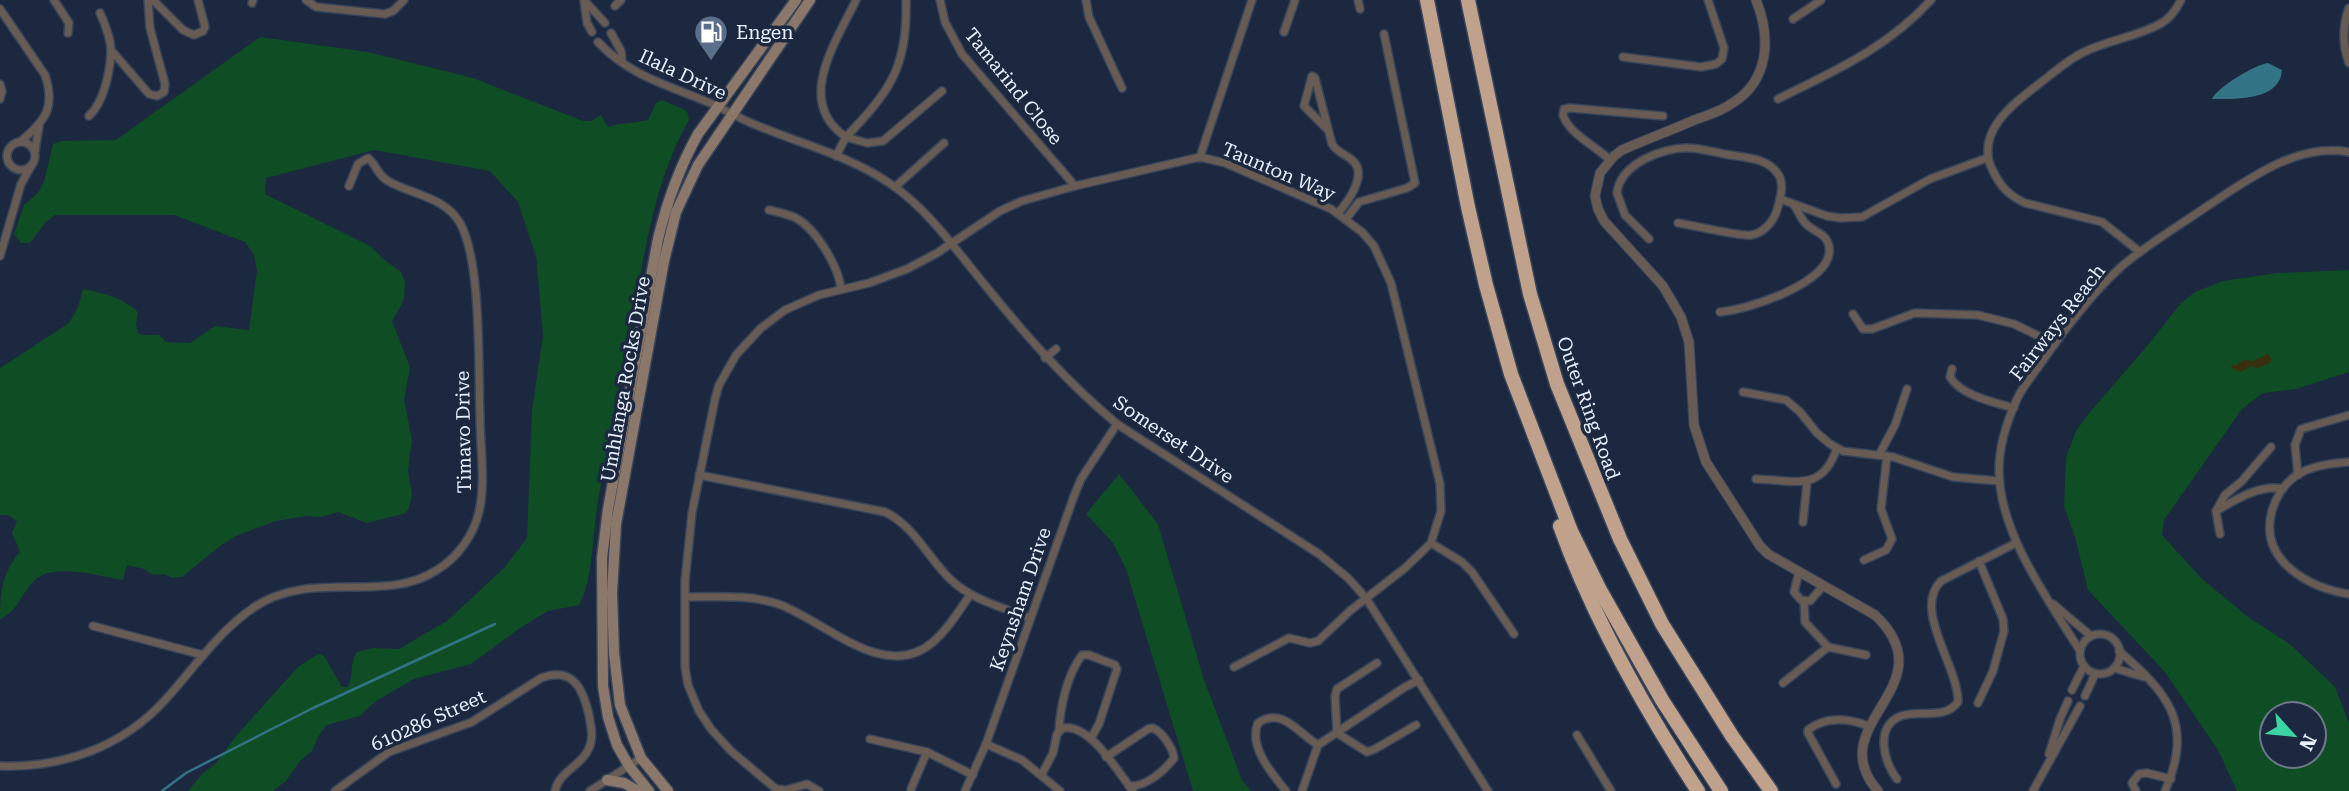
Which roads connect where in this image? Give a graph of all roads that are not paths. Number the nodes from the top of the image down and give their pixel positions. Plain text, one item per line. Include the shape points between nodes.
1 (54, 0) edge
2 (148, 0) edge
3 (153, 0) edge
4 (198, 0) edge
5 (306, 0) edge
6 (404, 0) edge
7 (584, 0) edge
8 (796, 0) edge
9 (810, 0) edge
10 (856, 0) edge
11 (906, 0) edge
12 (940, 0) edge
13 (1086, 0) edge
14 (1252, 0) edge
15 (1295, 0) edge
16 (1358, 0) edge
17 (1427, 0) edge
18 (1468, 0) edge
19 (1708, 0) edge
20 (1756, 0) edge
21 (1821, 0) edge
22 (1931, 0) edge
23 (2180, 0) edge
24 (2349, 8) edge
25 (0, 9) edge
26 (1360, 9) dead end
27 (100, 13) dead end
28 (1793, 19) dead end
29 (605, 23) dead end
30 (592, 32) dead end
31 (1284, 32) dead end
32 (68, 33) dead end
33 (611, 33) dead end
34 (1384, 34) dead end
35 (598, 42) dead end
36 (111, 50) junction
37 (1623, 57) dead end
38 (622, 61) junction
39 (2349, 63) edge
40 (0, 84) edge
41 (1122, 88) dead end
42 (942, 91) dead end
43 (0, 99) edge
44 (1778, 99) dead end
45 (716, 107) junction
46 (731, 114) junction
47 (89, 116) dead end
48 (1663, 116) dead end
49 (39, 126) junction
50 (1328, 130) junction
51 (844, 140) junction
52 (20, 142) junction
53 (944, 143) dead end
54 (11, 147) junction
55 (35, 151) junction
56 (0, 152) edge
57 (2349, 152) edge
58 (836, 156) junction
59 (1200, 157) junction
60 (1987, 158) junction
61 (1610, 160) junction
62 (9, 161) junction
63 (30, 166) junction
64 (18, 169) junction
65 (21, 184) junction
66 (349, 186) dead end
67 (1075, 186) junction
68 (895, 187) junction
69 (1780, 199) junction
70 (1794, 205) junction
71 (769, 210) dead end
72 (1338, 213) junction
73 (1346, 219) junction
74 (1678, 223) dead end
75 (1649, 239) dead end
76 (951, 244) junction
77 (2140, 252) junction
78 (0, 257) edge
79 (841, 289) junction
80 (1720, 312) dead end
81 (1853, 314) dead end
82 (2055, 344) junction
83 (1056, 349) dead end
84 (1045, 358) junction
85 (1952, 369) dead end
86 (1908, 389) dead end
87 (1743, 392) dead end
88 (2014, 408) junction
89 (2349, 415) edge
90 (1117, 424) junction
91 (2271, 447) dead end
92 (1837, 448) junction
93 (1883, 455) junction
94 (2349, 462) edge
95 (1549, 468) junction
96 (699, 475) junction
97 (2298, 475) junction
98 (1756, 479) dead end
99 (1999, 481) junction
100 (1807, 483) junction
101 (2283, 489) junction
102 (2216, 512) junction
103 (1803, 522) dead end
104 (2220, 534) dead end
105 (1431, 543) junction
106 (2016, 543) junction
107 (1864, 560) dead end
108 (1979, 561) junction
109 (1799, 572) junction
110 (1823, 586) junction
111 (2349, 594) edge
112 (970, 595) junction
113 (685, 597) junction
114 (1366, 598) junction
115 (1804, 601) junction
116 (2050, 601) junction
117 (1030, 618) junction
118 (93, 626) dead end
119 (1514, 634) dead end
120 (2091, 636) junction
121 (1828, 647) junction
122 (2080, 651) junction
123 (2119, 651) junction
124 (203, 654) junction
125 (1867, 655) dead end
126 (1377, 663) dead end
127 (2084, 666) junction
128 (1234, 667) dead end
129 (2113, 668) junction
130 (2095, 674) junction
131 (2148, 678) junction
132 (1419, 680) junction
133 (1783, 683) dead end
134 (2072, 690) dead end
135 (2085, 696) dead end
136 (2068, 701) dead end
137 (1978, 703) dead end
138 (2080, 706) dead end
139 (1416, 725) dead end
140 (1868, 726) junction
141 (1059, 731) junction
142 (1337, 733) junction
143 (1577, 735) dead end
144 (1091, 738) junction
145 (870, 739) dead end
146 (986, 744) junction
147 (1318, 746) junction
148 (927, 752) junction
149 (1106, 757) junction
150 (641, 758) junction
151 (2046, 765) junction
152 (0, 766) edge
153 (629, 766) junction
154 (1042, 774) junction
155 (973, 775) junction
156 (1897, 779) dead end
157 (2171, 779) junction
158 (607, 780) junction
159 (1836, 784) dead end
160 (1130, 788) edge
161 (772, 789) edge
162 (911, 789) edge
163 (335, 791) edge
164 (555, 791) edge
165 (590, 791) edge
166 (638, 791) edge
167 (649, 791) edge
168 (668, 791) edge
169 (819, 791) edge
170 (965, 791) edge
171 (1060, 791) edge
172 (1286, 791) edge
173 (1301, 791) edge
174 (1488, 791) edge
175 (1611, 791) edge
176 (1698, 791) edge
177 (1721, 791) edge
178 (1771, 791) edge
179 (1878, 791) edge
180 (2034, 791) edge
181 (2136, 791) edge
182 (2165, 791) edge

1 - 32 street via 69,23
2 - 36 street via 164,92 149,94
3 - 4 street via 194,35 205,27
5 - 6 street via 316,7 385,14
7 - 29 street
7 - 30 street
8 - 45 main road, Umhlanga Rocks Drive
9 - 46 main road, Umhlanga Rocks Drive
10 - 51 street via 825,64 820,86 827,119
11 - 51 street via 905,37 892,80
12 - 67 street, Tamarind Close via 945,22 962,54
13 - 41 street via 1089,17
14 - 59 street
15 - 31 street
16 - 26 street
17 - 95 highway via 1500,341
18 - 178 highway, Outer Ring Road via 1530,294 1557,384 1620,539 1662,624
19 - 37 street via 1724,48 1716,64 1701,67
20 - 61 street via 1765,27 1766,51 1747,90 1731,105 1622,150
21 - 28 street
22 - 44 street via 1881,44
23 - 60 street via 2161,23 2083,52 2030,91 1998,121
24 - 39 street via 2343,30
25 - 49 street via 45,75 49,104
27 - 36 street
33 - 38 street, Ilala Drive
34 - 73 street via 1415,183 1359,202
35 - 38 street, Ilala Drive
36 - 47 street via 102,93
38 - 45 street, Ilala Drive via 652,81
40 - 43 street
42 - 51 street via 883,141
45 - 46 street, Ilala Drive
45 - 153 main road, Umhlanga Rocks Drive via 685,158 662,222 603,540 603,687 614,736
46 - 58 street, Somerset Drive
46 - 150 main road, Umhlanga Rocks Drive via 698,165 670,228 616,524 612,593 618,694 623,719
48 - 61 street via 1564,109 1569,127
49 - 52 street
49 - 55 street
50 - 50 street via 1315,78 1312,76 1304,106
50 - 72 street via 1335,150 1356,166 1355,189
51 - 58 street
52 - 54 street
52 - 55 street
53 - 68 street
54 - 56 street
54 - 62 street
55 - 63 street
56 - 62 street
57 - 77 street, Fairways Reach via 2323,151 2282,162 2250,178
58 - 68 street, Somerset Drive
59 - 67 street, Taunton Way
59 - 72 street, Taunton Way via 1225,163
60 - 70 street via 1930,179 1862,217 1827,216
60 - 77 street via 1998,181 2013,197 2102,222
61 - 109 street via 1596,187 1598,209 1663,286 1681,317 1689,342 1694,425 1706,462 1760,546
62 - 64 street
63 - 64 street
63 - 65 street
64 - 65 street
65 - 78 street
66 - 124 street, Timavo Drive via 358,164 368,158 386,180 444,206 465,234 475,298 481,470 478,514 458,552 428,576 388,585 286,592 244,614
67 - 76 street, Taunton Way via 1000,211
68 - 76 street, Somerset Drive via 922,209
69 - 70 street
69 - 74 street via 1767,227 1749,236
69 - 75 street via 1780,177 1763,161 1689,148 1665,151 1629,169 1617,188 1625,215
70 - 80 street via 1807,225 1828,242 1824,265 1798,287
71 - 79 street via 806,225 836,265
72 - 73 street, Taunton Way
73 - 105 street, Taunton Way via 1374,246 1391,283 1440,484 1441,511
76 - 79 street, Taunton Way via 883,279
76 - 84 street, Somerset Drive
77 - 82 street, Fairways Reach via 2096,293
79 - 96 street, Taunton Way via 785,310 736,355 719,385
81 - 82 street via 1863,329 1915,313 1978,315 2014,324
82 - 88 street, Fairways Reach
83 - 84 street
84 - 90 street, Somerset Drive
85 - 88 street via 1952,382
86 - 93 street
87 - 92 street via 1786,400
88 - 99 street, Fairways Reach via 2003,438
89 - 97 street via 2301,429 2295,445
90 - 114 street, Somerset Drive via 1319,554
90 - 117 street, Keynsham Drive via 1074,496
91 - 102 street via 2225,495
92 - 93 street
92 - 100 street via 1824,471
93 - 99 street via 1953,477
93 - 107 street via 1881,509 1892,539 1886,550
94 - 97 street
95 - 176 highway via 1558,519 1571,556 1634,682
95 - 177 highway via 1571,531 1616,621
96 - 112 street via 886,512 905,525 949,578
96 - 113 street, Taunton Way
97 - 101 street
98 - 100 street
99 - 106 street, Fairways Reach
100 - 103 street
101 - 102 street via 2259,491
101 - 111 street via 2270,522 2279,556 2300,577
102 - 104 street
105 - 114 street, Taunton Way
105 - 119 street via 1472,572
106 - 108 street
106 - 116 street, Fairways Reach
108 - 137 street via 2004,631
108 - 156 street via 1941,581 1931,598 1931,613 1958,702 1947,711 1905,715 1891,724 1884,752
109 - 110 street
109 - 115 street via 1794,592
110 - 115 street
110 - 140 street via 1875,615 1897,642 1898,675
112 - 113 street via 934,642 896,657 864,649 779,604
112 - 117 street
113 - 161 street, Taunton Way via 685,667 699,711 731,751
114 - 128 street, Taunton Way via 1318,641 1289,638
114 - 132 street, Somerset Drive
115 - 121 street via 1805,622
116 - 120 street, Fairways Reach
116 - 122 street, Fairways Reach
117 - 146 street, Keynsham Drive
118 - 124 street
120 - 122 street
120 - 123 street, Fairways Reach via 2109,637
121 - 125 street
121 - 133 street
122 - 127 street, Fairways Reach
123 - 129 street
123 - 131 street
124 - 152 street, Timavo Drive via 149,717 122,737 61,762
126 - 142 street via 1335,692
127 - 130 street
127 - 134 street
129 - 130 street
129 - 131 street
130 - 135 street
131 - 157 street via 2162,693 2177,726
132 - 142 street
132 - 174 street, Somerset Drive
136 - 151 street
138 - 151 street
139 - 142 street via 1367,752
140 - 159 street via 1843,719 1808,730
140 - 179 street via 1863,764
141 - 144 street via 1073,727
141 - 144 street via 1060,710 1076,663 1088,655 1115,665 1117,670
141 - 154 street
142 - 147 street
143 - 175 street
144 - 149 street
145 - 148 street
146 - 154 street
146 - 155 street, Keynsham Drive
147 - 172 street via 1286,720 1275,717 1258,723 1256,742
147 - 173 street
148 - 155 street
148 - 162 street
149 - 160 street
149 - 160 street via 1148,729 1160,733 1174,758 1146,783
150 - 153 street
150 - 168 main road, Umhlanga Rocks Drive
151 - 180 street
153 - 158 street
153 - 167 main road, Umhlanga Rocks Drive
154 - 171 street
155 - 170 street, Keynsham Drive
157 - 181 street via 2139,774 2132,783
157 - 182 street
158 - 165 street
158 - 166 main road
161 - 169 street via 807,784
163 - 164 street, 610286 Street via 389,752 472,722 553,675 579,686 592,736 587,754 561,778

